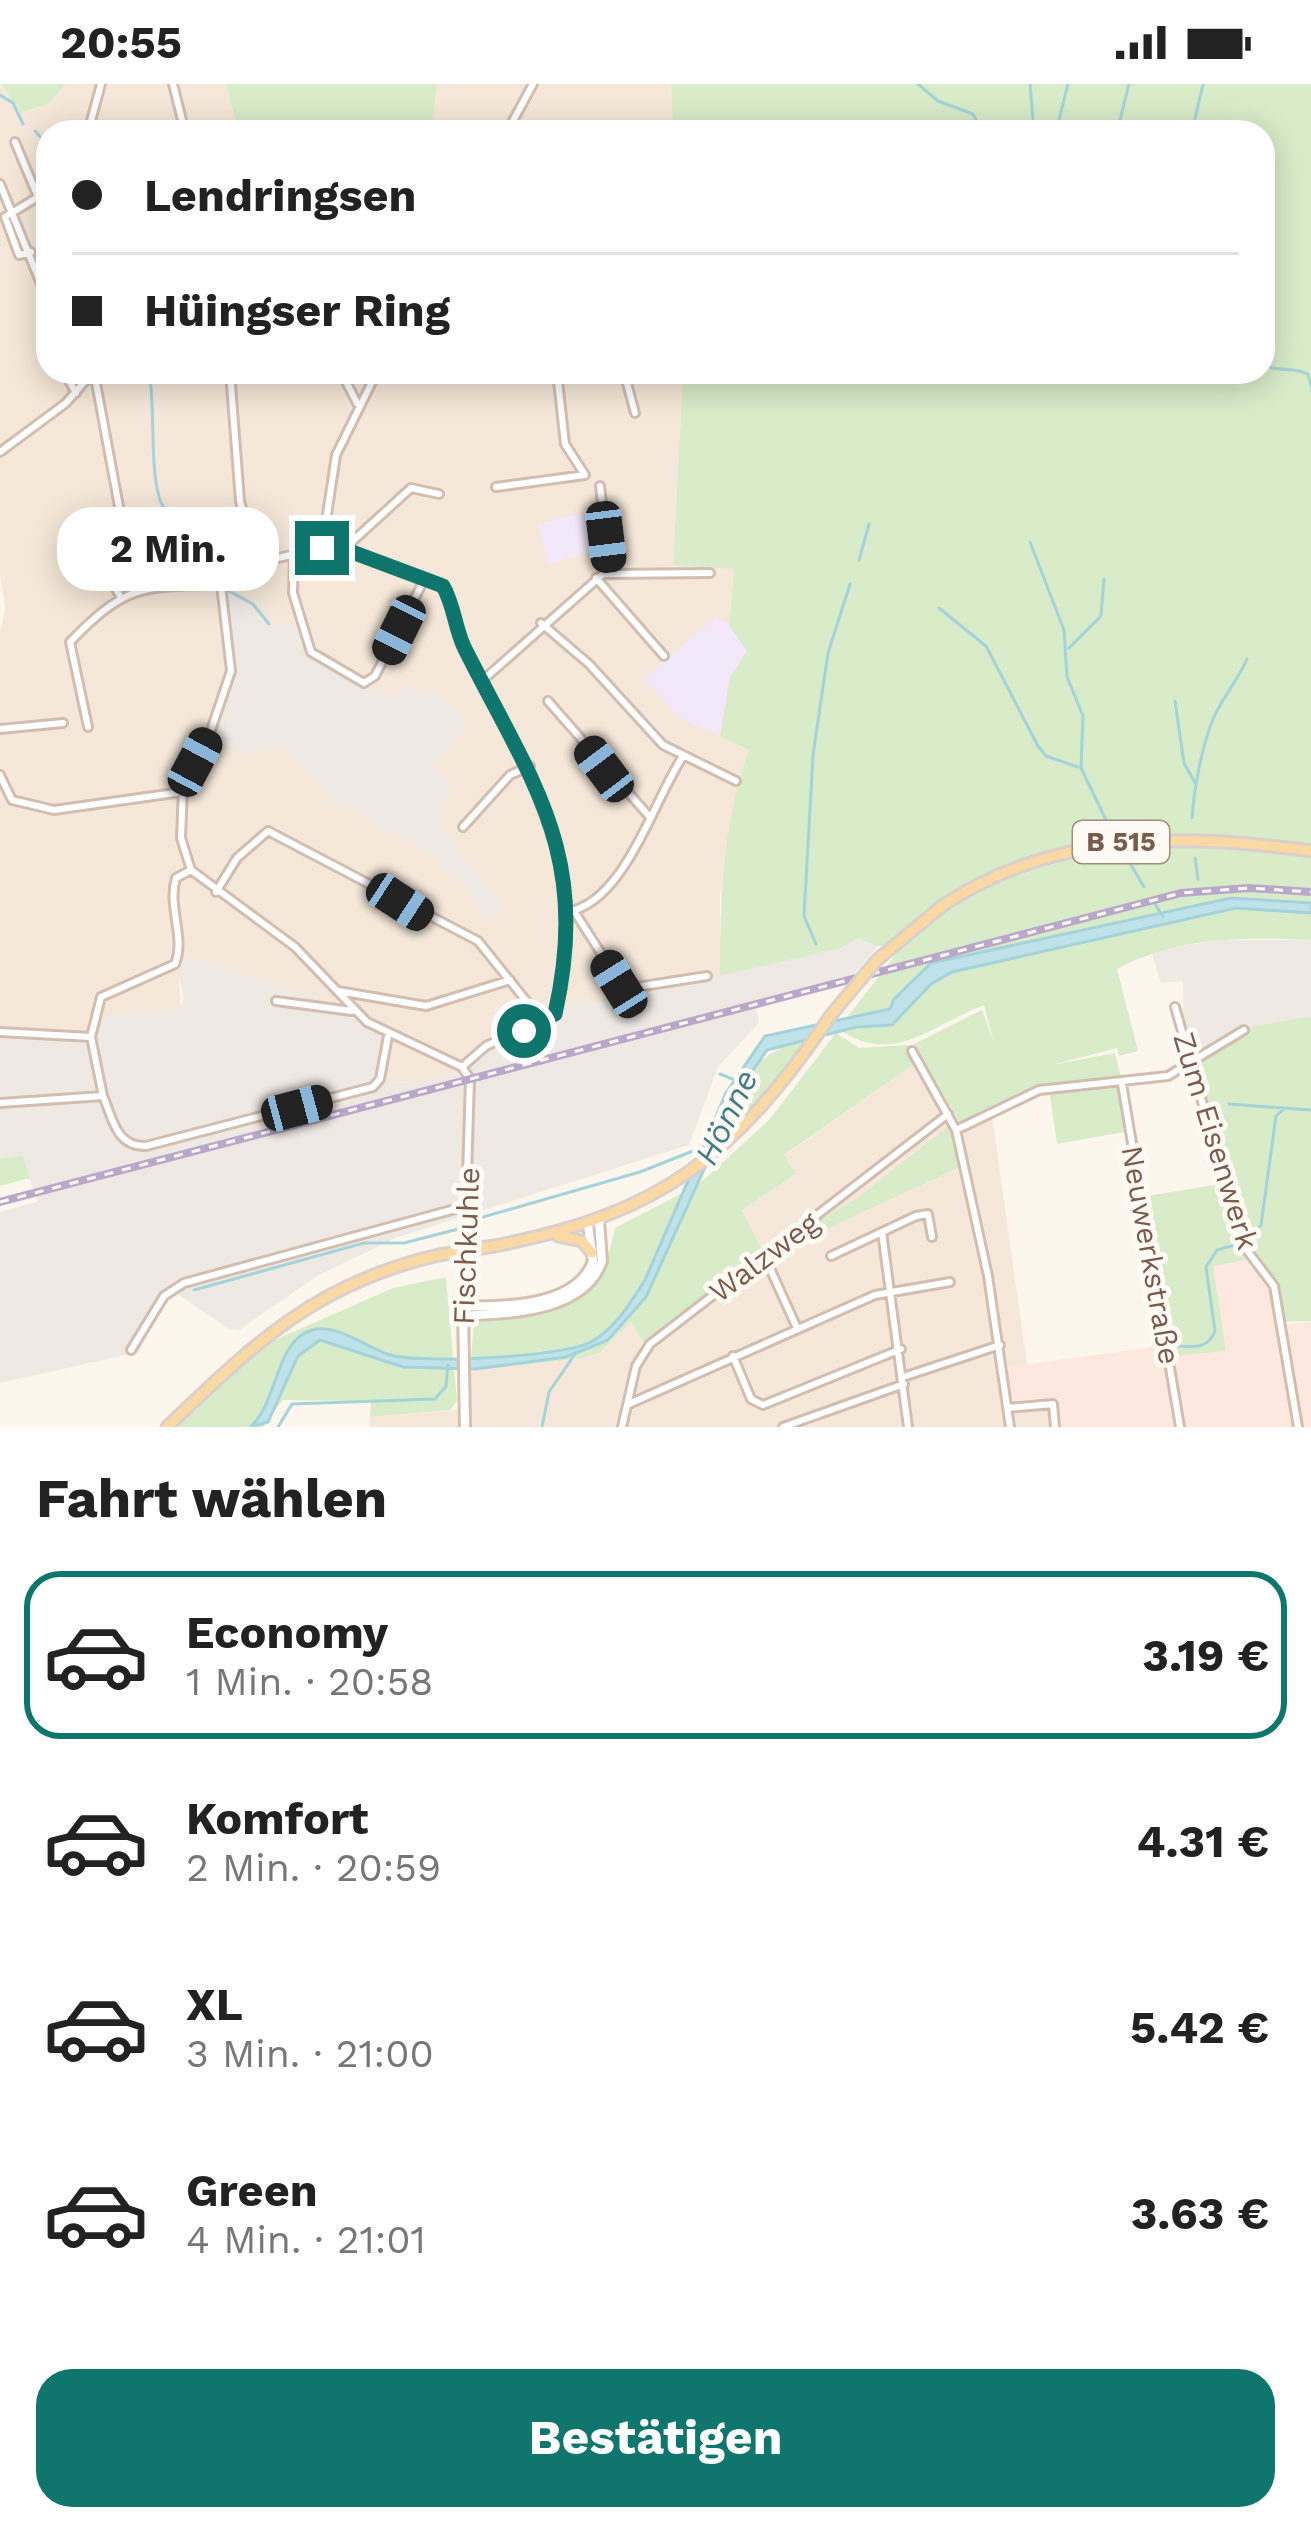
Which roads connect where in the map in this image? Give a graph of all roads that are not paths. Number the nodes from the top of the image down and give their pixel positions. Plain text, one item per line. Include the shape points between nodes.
1 (101, 84) edge
2 (172, 84) edge
3 (533, 84) edge
4 (91, 120) edge
5 (182, 120) edge
6 (514, 120) edge
7 (15, 142) dead end
8 (0, 184) edge
9 (36, 192) edge
10 (36, 198) edge
11 (13, 212) junction
12 (36, 267) edge
13 (71, 384) edge
14 (84, 384) edge
15 (96, 384) edge
16 (231, 384) edge
17 (347, 384) edge
18 (369, 384) edge
19 (558, 384) edge
20 (627, 384) edge
21 (76, 393) junction
22 (357, 403) junction
23 (635, 413) dead end
24 (0, 452) edge
25 (600, 486) dead end
26 (496, 487) dead end
27 (440, 494) dead end
28 (322, 548) junction
29 (344, 549) junction
30 (294, 553) junction
31 (256, 563) junction
32 (610, 572) junction
33 (710, 573) dead end
34 (425, 578) junction
35 (596, 578) junction
36 (221, 585) junction
37 (120, 596) junction
38 (542, 623) junction
39 (664, 656) dead end
40 (483, 680) junction
41 (548, 701) dead end
42 (63, 724) dead end
43 (88, 727) dead end
44 (0, 729) edge
45 (683, 756) junction
46 (530, 766) junction
47 (0, 775) edge
48 (736, 781) dead end
49 (182, 792) junction
50 (648, 814) junction
51 (463, 827) dead end
52 (1311, 851) edge
53 (191, 870) junction
54 (216, 892) junction
55 (570, 912) junction
56 (707, 976) dead end
57 (510, 980) junction
58 (334, 990) junction
59 (276, 1001) dead end
60 (1175, 1007) dead end
61 (356, 1012) junction
62 (544, 1024) junction
63 (1244, 1030) dead end
64 (0, 1032) edge
65 (388, 1036) junction
66 (91, 1037) junction
67 (912, 1052) dead end
68 (1191, 1059) junction
69 (462, 1067) junction
70 (1122, 1084) junction
71 (103, 1096) junction
72 (0, 1103) edge
73 (948, 1114) junction
74 (956, 1130) junction
75 (466, 1210) junction
76 (593, 1223) junction
77 (882, 1232) junction
78 (547, 1236) junction
79 (932, 1238) dead end
80 (592, 1253) junction
81 (763, 1253) junction
82 (831, 1256) dead end
83 (950, 1282) dead end
84 (894, 1292) junction
85 (463, 1311) junction
86 (797, 1328) junction
87 (1000, 1345) junction
88 (901, 1349) junction
89 (131, 1350) dead end
90 (733, 1356) junction
91 (904, 1381) junction
92 (627, 1407) junction
93 (1007, 1408) junction
94 (166, 1427) edge
95 (465, 1427) edge
96 (622, 1427) edge
97 (783, 1427) edge
98 (908, 1427) edge
99 (1010, 1427) edge
100 (1055, 1427) edge
101 (1180, 1427) edge
102 (1294, 1427) edge

1 - 4 street
2 - 5 street
3 - 6 street
7 - 9 street
8 - 11 street
10 - 11 street
11 - 12 street
13 - 21 street
14 - 21 street
15 - 37 street via 120,512
16 - 31 street via 240,501
17 - 22 street
18 - 22 street
19 - 26 street via 565,444 585,476
20 - 23 street
21 - 24 street
22 - 28 street via 336,455
25 - 32 street
27 - 29 street via 411,488
28 - 29 street
28 - 30 street
29 - 34 street
30 - 31 street
30 - 34 street via 293,593 310,652 364,683 381,667
31 - 36 street
32 - 33 street
32 - 35 street
34 - 40 street via 447,593
35 - 38 street
35 - 39 street
36 - 37 street
36 - 49 street via 232,671
37 - 43 street via 70,643
38 - 40 street
38 - 45 street
40 - 46 street
41 - 50 street
42 - 44 street
45 - 48 street
45 - 50 street
46 - 51 street via 510,776
46 - 55 street
47 - 49 street via 12,800 54,810
49 - 53 street via 181,838
50 - 55 street via 624,872 597,901
52 - 76 main road, B 515, bridge via 1203,838 1108,843 1027,863 942,906 849,992 752,1119 693,1171
53 - 54 street
53 - 66 street via 173,885 175,964 107,989
54 - 57 street via 237,858 268,831 478,940
54 - 58 street via 295,947
55 - 56 street via 624,989
55 - 62 street via 555,1014
57 - 58 street via 426,1006
57 - 62 street
58 - 61 street
59 - 61 street
60 - 68 street, Zum Eisenwerk
61 - 65 street
62 - 69 street via 486,1046
63 - 68 street
64 - 66 street
65 - 69 street
65 - 71 street via 373,1087 146,1146 126,1142
66 - 71 street
67 - 73 street
68 - 70 street via 1168,1076
68 - 102 street, Zum Eisenwerk via 1243,1245 1274,1286
69 - 75 street, Fischkuhle via 470,1079
70 - 74 street via 1039,1090
70 - 101 street, Neuwerkstraße
71 - 72 street
73 - 74 street
73 - 81 street, Walzweg
74 - 87 street
75 - 85 street, Fischkuhle
75 - 89 street via 184,1283 164,1296
76 - 78 main road, B 515
76 - 80 main road
76 - 85 main road via 602,1261 583,1287 529,1310
77 - 79 street via 928,1214
77 - 82 street
77 - 84 street
78 - 80 main road via 582,1240
78 - 94 main road, B 515, bridge via 382,1270 305,1306 226,1366
80 - 85 main road via 584,1277 547,1297
81 - 86 street
81 - 92 street, Walzweg via 644,1351
83 - 84 street
84 - 86 street
84 - 88 street
85 - 95 main road, Fischkuhle
86 - 90 street
87 - 91 street
87 - 93 street
88 - 90 street via 763,1405 751,1399
88 - 91 street
90 - 92 street
91 - 97 street
91 - 98 street
92 - 96 street, Walzweg
93 - 99 street
93 - 100 street via 1053,1404

